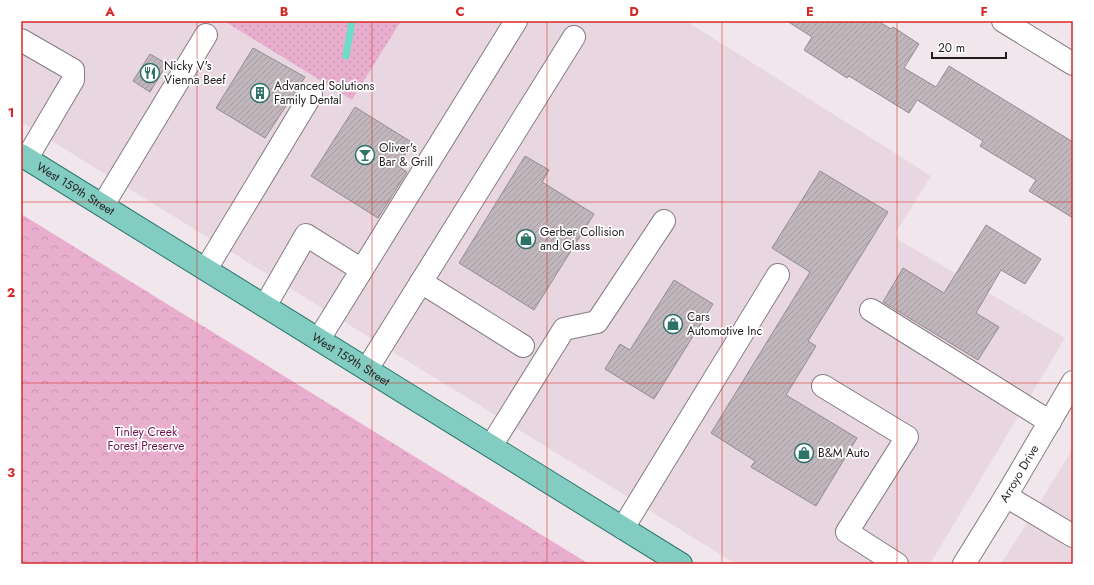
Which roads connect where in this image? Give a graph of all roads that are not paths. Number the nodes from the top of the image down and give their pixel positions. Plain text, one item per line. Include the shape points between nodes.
1 (516, 21) edge
2 (1003, 21) edge
3 (206, 36) dead end
4 (574, 37) dead end
5 (21, 40) edge
6 (1073, 64) edge
7 (311, 95) dead end
8 (24, 157) edge
9 (102, 205) junction
10 (664, 221) dead end
11 (206, 269) junction
12 (362, 270) junction
13 (778, 275) dead end
14 (421, 282) junction
15 (265, 306) junction
16 (871, 310) dead end
17 (319, 339) junction
18 (523, 346) dead end
19 (367, 369) junction
20 (1073, 382) edge
21 (822, 386) dead end
22 (1050, 422) junction
23 (491, 446) junction
24 (1006, 496) junction
25 (623, 528) junction
26 (1073, 536) edge
27 (681, 564) edge
28 (897, 564) edge
29 (964, 564) edge

1 - 12 street
2 - 6 street
3 - 9 street
4 - 14 street
5 - 8 street via 73,70 73,80
7 - 11 street
8 - 9 main road, West 159th Street
9 - 11 main road, West 159th Street
10 - 23 street via 597,322 564,329
11 - 15 main road, West 159th Street
12 - 15 street via 306,236
12 - 17 street
13 - 25 street
14 - 18 street
14 - 19 street
15 - 17 main road, West 159th Street
16 - 22 street
17 - 19 main road, West 159th Street
19 - 23 main road, West 159th Street
20 - 22 street, Arroyo Drive
21 - 28 street via 907,437 847,532
22 - 24 street, Arroyo Drive
23 - 25 main road, West 159th Street
24 - 26 street
24 - 29 street, Arroyo Drive
25 - 27 main road, West 159th Street

